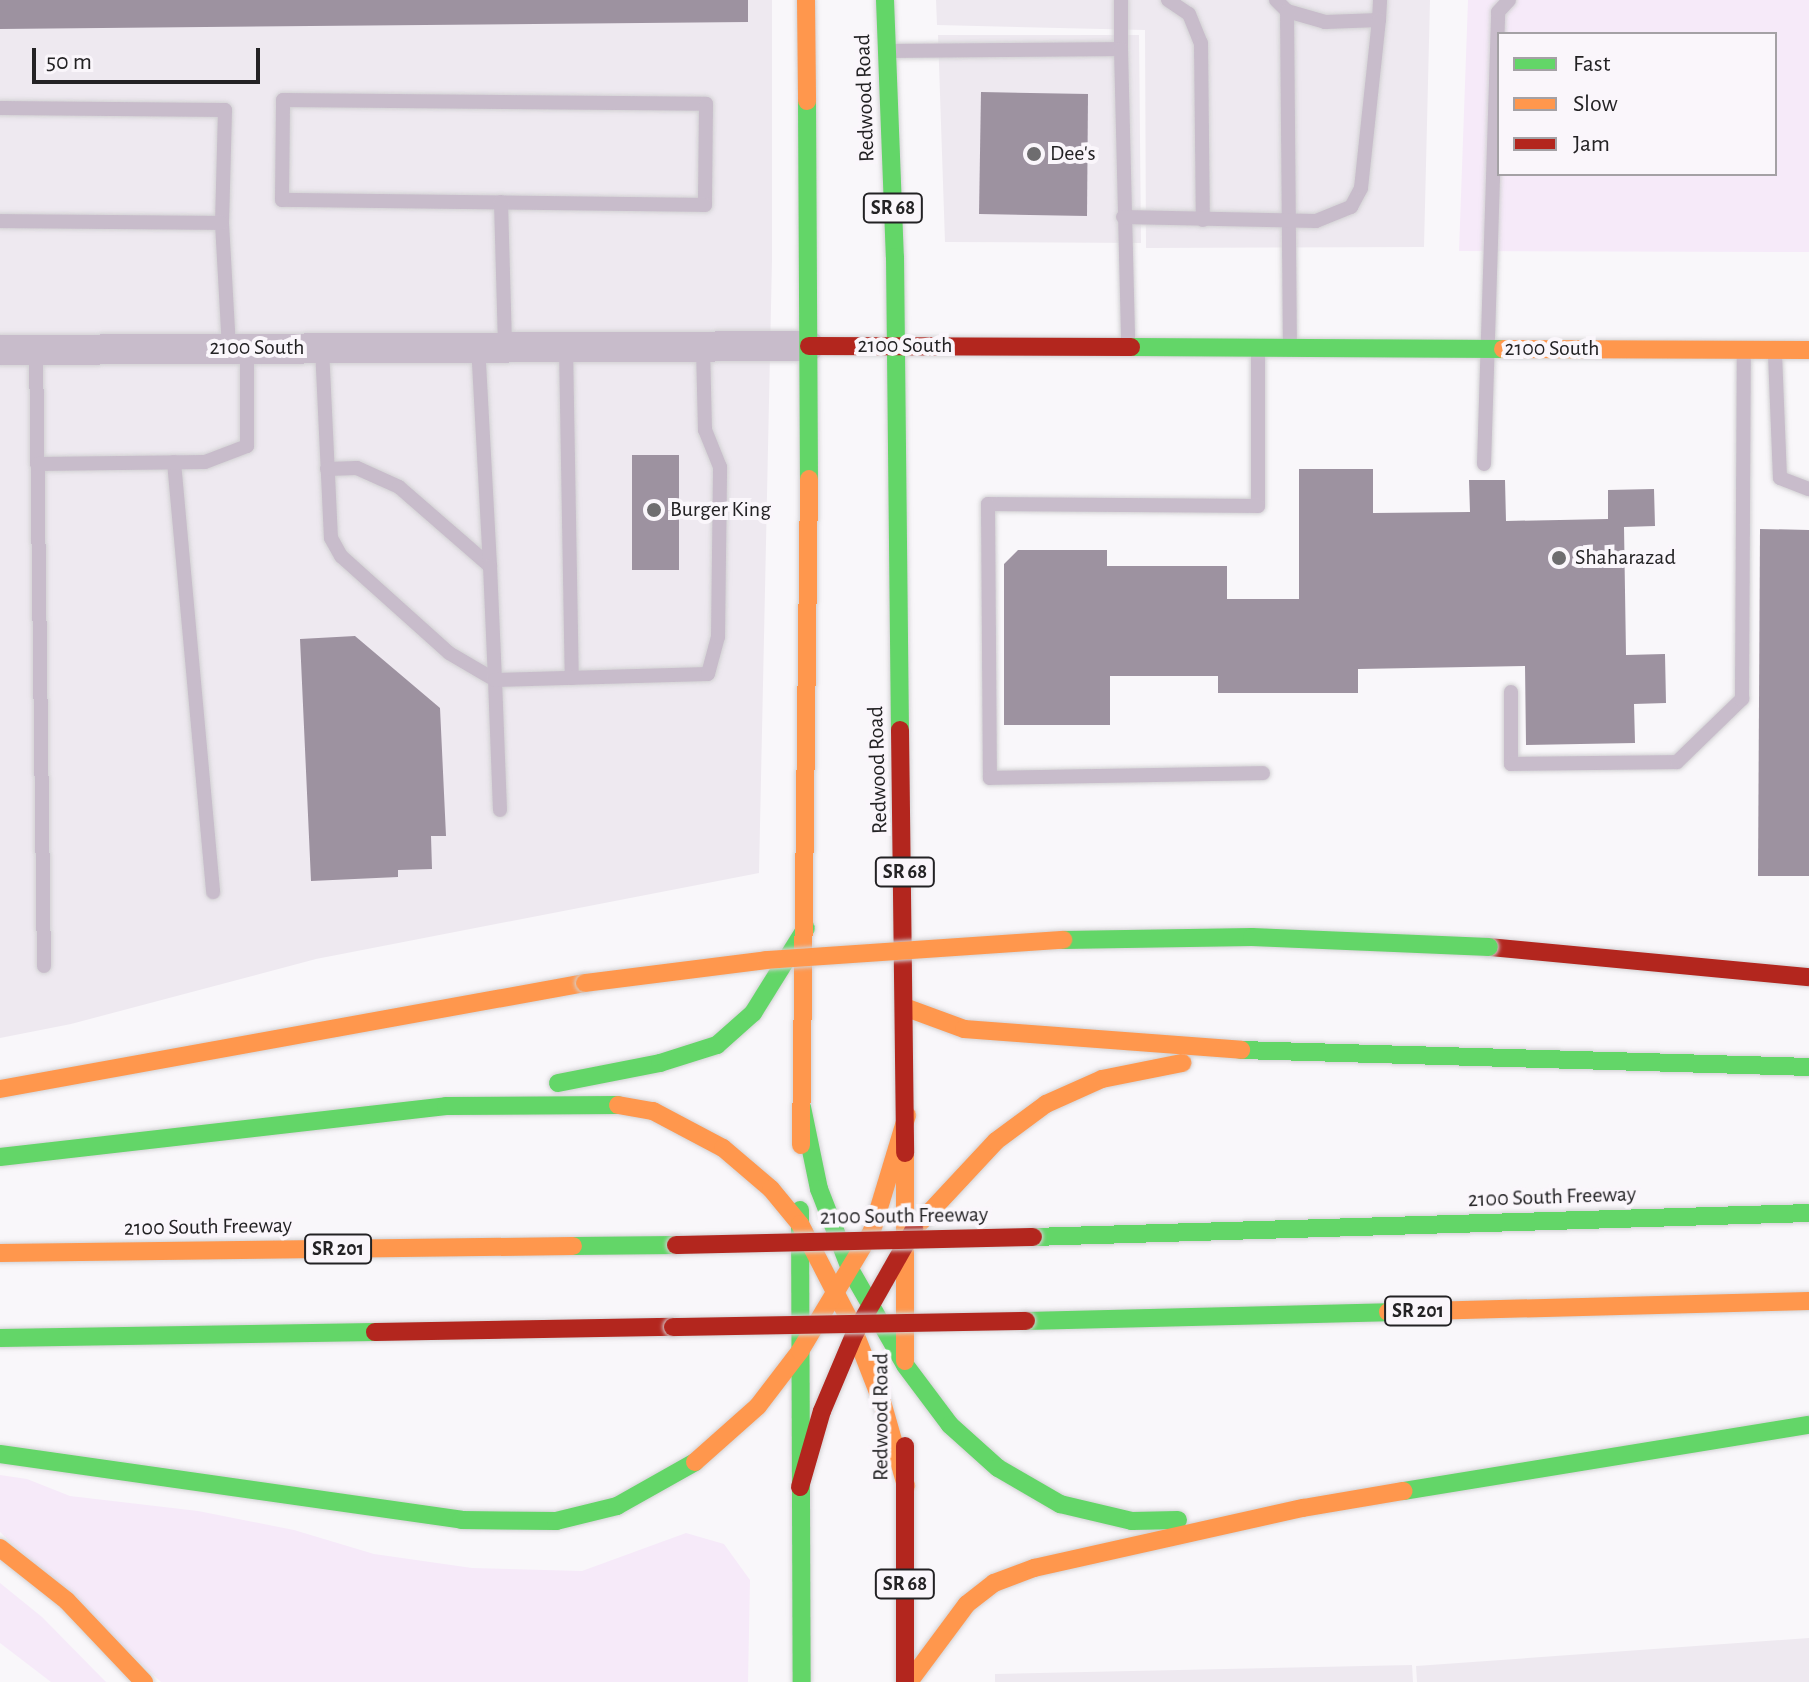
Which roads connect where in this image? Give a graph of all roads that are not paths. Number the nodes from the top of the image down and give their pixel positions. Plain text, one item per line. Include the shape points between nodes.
1 (806, 0) edge
2 (885, 0) edge
3 (1121, 0) edge
4 (1168, 0) edge
5 (1380, 0) edge
6 (1509, 0) edge
7 (1281, 6) edge
8 (1379, 20) junction
9 (1497, 32) edge
10 (1497, 38) edge
11 (1121, 49) junction
12 (887, 51) junction
13 (0, 108) edge
14 (501, 202) junction
15 (1123, 217) junction
16 (1203, 220) junction
17 (1286, 220) junction
18 (0, 221) edge
19 (222, 223) junction
20 (1128, 345) junction
21 (703, 346) junction
22 (809, 346) junction
23 (896, 346) junction
24 (1258, 346) junction
25 (1290, 346) junction
26 (491, 347) junction
27 (566, 347) junction
28 (238, 348) junction
29 (322, 348) junction
30 (1485, 348) junction
31 (36, 349) junction
32 (1744, 349) junction
33 (1775, 349) junction
34 (0, 350) edge
35 (1809, 350) edge
36 (174, 462) junction
37 (37, 464) junction
38 (1484, 464) dead end
39 (327, 469) junction
40 (1809, 489) edge
41 (490, 566) junction
42 (572, 678) junction
43 (495, 680) junction
44 (1511, 692) dead end
45 (1263, 773) dead end
46 (500, 810) dead end
47 (213, 892) dead end
48 (806, 928) junction
49 (44, 966) dead end
50 (1809, 977) edge
51 (907, 1008) junction
52 (1304, 1055) junction
53 (1809, 1067) edge
54 (0, 1089) edge
55 (446, 1106) junction
56 (802, 1107) junction
57 (907, 1115) junction
58 (0, 1157) edge
59 (1809, 1213) edge
60 (800, 1224) junction
61 (906, 1239) junction
62 (0, 1253) edge
63 (851, 1271) junction
64 (839, 1292) junction
65 (1809, 1301) edge
66 (869, 1304) junction
67 (855, 1333) junction
68 (0, 1338) edge
69 (800, 1351) junction
70 (905, 1365) junction
71 (1809, 1425) edge
72 (0, 1454) edge
73 (906, 1486) junction
74 (800, 1487) junction
75 (1303, 1508) junction
76 (0, 1548) edge
77 (144, 1682) edge
78 (802, 1682) edge
79 (907, 1682) edge

1 - 22 main road
2 - 12 main road, Redwood Road / SR 68
3 - 11 lane
4 - 16 lane via 1189,14 1201,43
5 - 8 lane
6 - 9 lane via 1498,12
7 - 8 lane via 1325,22
7 - 17 lane
8 - 17 lane via 1361,188 1351,207 1338,216
10 - 30 lane
11 - 12 lane
11 - 15 lane
12 - 23 main road, Redwood Road / SR 68
13 - 19 lane via 225,110
14 - 14 lane via 705,205 706,104 283,100 282,200
14 - 26 lane
15 - 16 lane
15 - 20 lane
16 - 17 lane
17 - 25 lane
18 - 19 lane
19 - 28 lane
20 - 23 main road, 2100 South
20 - 24 main road, 2100 South
21 - 22 street, 2100 South
21 - 27 street, 2100 South
21 - 42 lane via 705,430 720,467 718,637 708,674
22 - 23 main road, 2100 South
22 - 48 main road
23 - 51 main road, Redwood Road / SR 68
24 - 25 main road, 2100 South
24 - 45 lane via 1258,506 988,504 990,778
25 - 30 main road, 2100 South
26 - 27 street, 2100 South
26 - 29 street, 2100 South
26 - 41 lane
27 - 42 lane
28 - 29 street, 2100 South
28 - 31 street, 2100 South
28 - 36 lane via 247,446 205,462
29 - 39 lane
30 - 32 main road, 2100 South
30 - 38 lane
31 - 34 street, 2100 South
31 - 37 lane
32 - 33 main road, 2100 South
32 - 44 lane via 1742,699 1677,762 1511,764
33 - 35 main road, 2100 South
33 - 40 lane via 1780,478
36 - 37 lane
36 - 47 lane
37 - 49 lane
39 - 41 lane via 357,468 399,487
39 - 43 lane via 331,538 341,556 449,653
41 - 43 lane
42 - 43 lane
43 - 46 lane
48 - 55 main road via 753,1013 717,1045 660,1063
48 - 56 main road
50 - 54 main road, bridge via 1489,947 1252,937 1015,941 766,960 585,983
51 - 52 main road via 964,1029
51 - 57 main road, Redwood Road / SR 68
52 - 53 main road
52 - 61 main road via 1165,1065 1071,1091 996,1141
55 - 58 main road
55 - 60 main road via 597,1101 653,1111 723,1148 771,1189
56 - 60 main road
56 - 63 main road via 819,1189
57 - 61 main road, Redwood Road / SR 68
57 - 63 main road via 880,1211
59 - 62 main road, 2100 South Freeway / SR 201, bridge via 676,1245
60 - 64 main road
60 - 69 main road
61 - 66 main road
61 - 70 main road, Redwood Road / SR 68
63 - 64 main road
63 - 66 main road
64 - 67 main road
64 - 69 main road
65 - 68 main road, SR 201, bridge
66 - 67 main road
66 - 70 main road
67 - 73 main road
67 - 74 main road via 829,1393
69 - 72 main road via 741,1424 689,1467 617,1506 556,1521 461,1520
69 - 74 main road
70 - 73 main road, Redwood Road / SR 68
70 - 75 main road via 970,1446 1030,1490 1060,1504 1132,1521
71 - 75 main road
73 - 79 main road, Redwood Road / SR 68
74 - 78 main road
75 - 79 main road via 1015,1574 967,1604
76 - 77 main road via 67,1601

